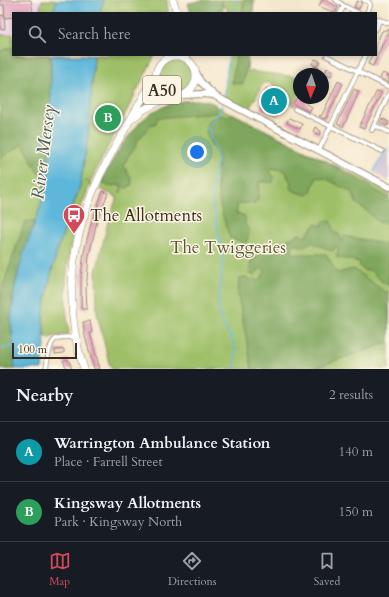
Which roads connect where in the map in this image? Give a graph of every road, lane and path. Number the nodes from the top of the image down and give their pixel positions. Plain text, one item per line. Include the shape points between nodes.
1 (174, 0) edge
2 (336, 0) edge
3 (364, 0) edge
4 (344, 6) junction
5 (173, 12) edge
6 (177, 12) edge
7 (341, 12) edge
8 (356, 12) edge
9 (367, 12) edge
10 (377, 20) edge
11 (389, 23) edge
12 (163, 56) edge
13 (190, 56) edge
14 (327, 56) edge
15 (366, 56) edge
16 (158, 70) junction
17 (195, 70) junction
18 (358, 72) junction
19 (389, 87) edge
20 (389, 93) edge
21 (181, 95) junction
22 (216, 96) junction
23 (295, 109) dead end
24 (130, 120) junction
25 (374, 125) junction
26 (331, 126) junction
27 (372, 130) dead end
28 (389, 132) edge
29 (319, 150) junction
30 (382, 151) dead end
31 (389, 187) edge
32 (75, 337) junction
33 (46, 369) edge
34 (84, 369) edge

1 - 5 main road
1 - 6 main road
2 - 4 street
3 - 9 street via 370,5
4 - 7 street
4 - 8 street
10 - 11 street
12 - 16 main road, A50
13 - 17 main road, A50
14 - 18 street
15 - 18 street
16 - 17 main road, A50 via 167,58 179,56 186,58
16 - 21 main road, A50 via 157,78 162,89 172,95
16 - 24 main road, A50
17 - 21 main road, A50 via 195,83
17 - 22 street via 200,81
18 - 19 street
18 - 26 street
20 - 25 street
21 - 22 street
21 - 24 main road, A50 via 150,105
22 - 29 street
23 - 26 street
24 - 32 main road, A50 via 97,181 77,236 71,287
25 - 27 street
25 - 28 street
26 - 29 street
26 - 30 street
29 - 31 street
32 - 33 street via 54,340
32 - 34 main road, A50

